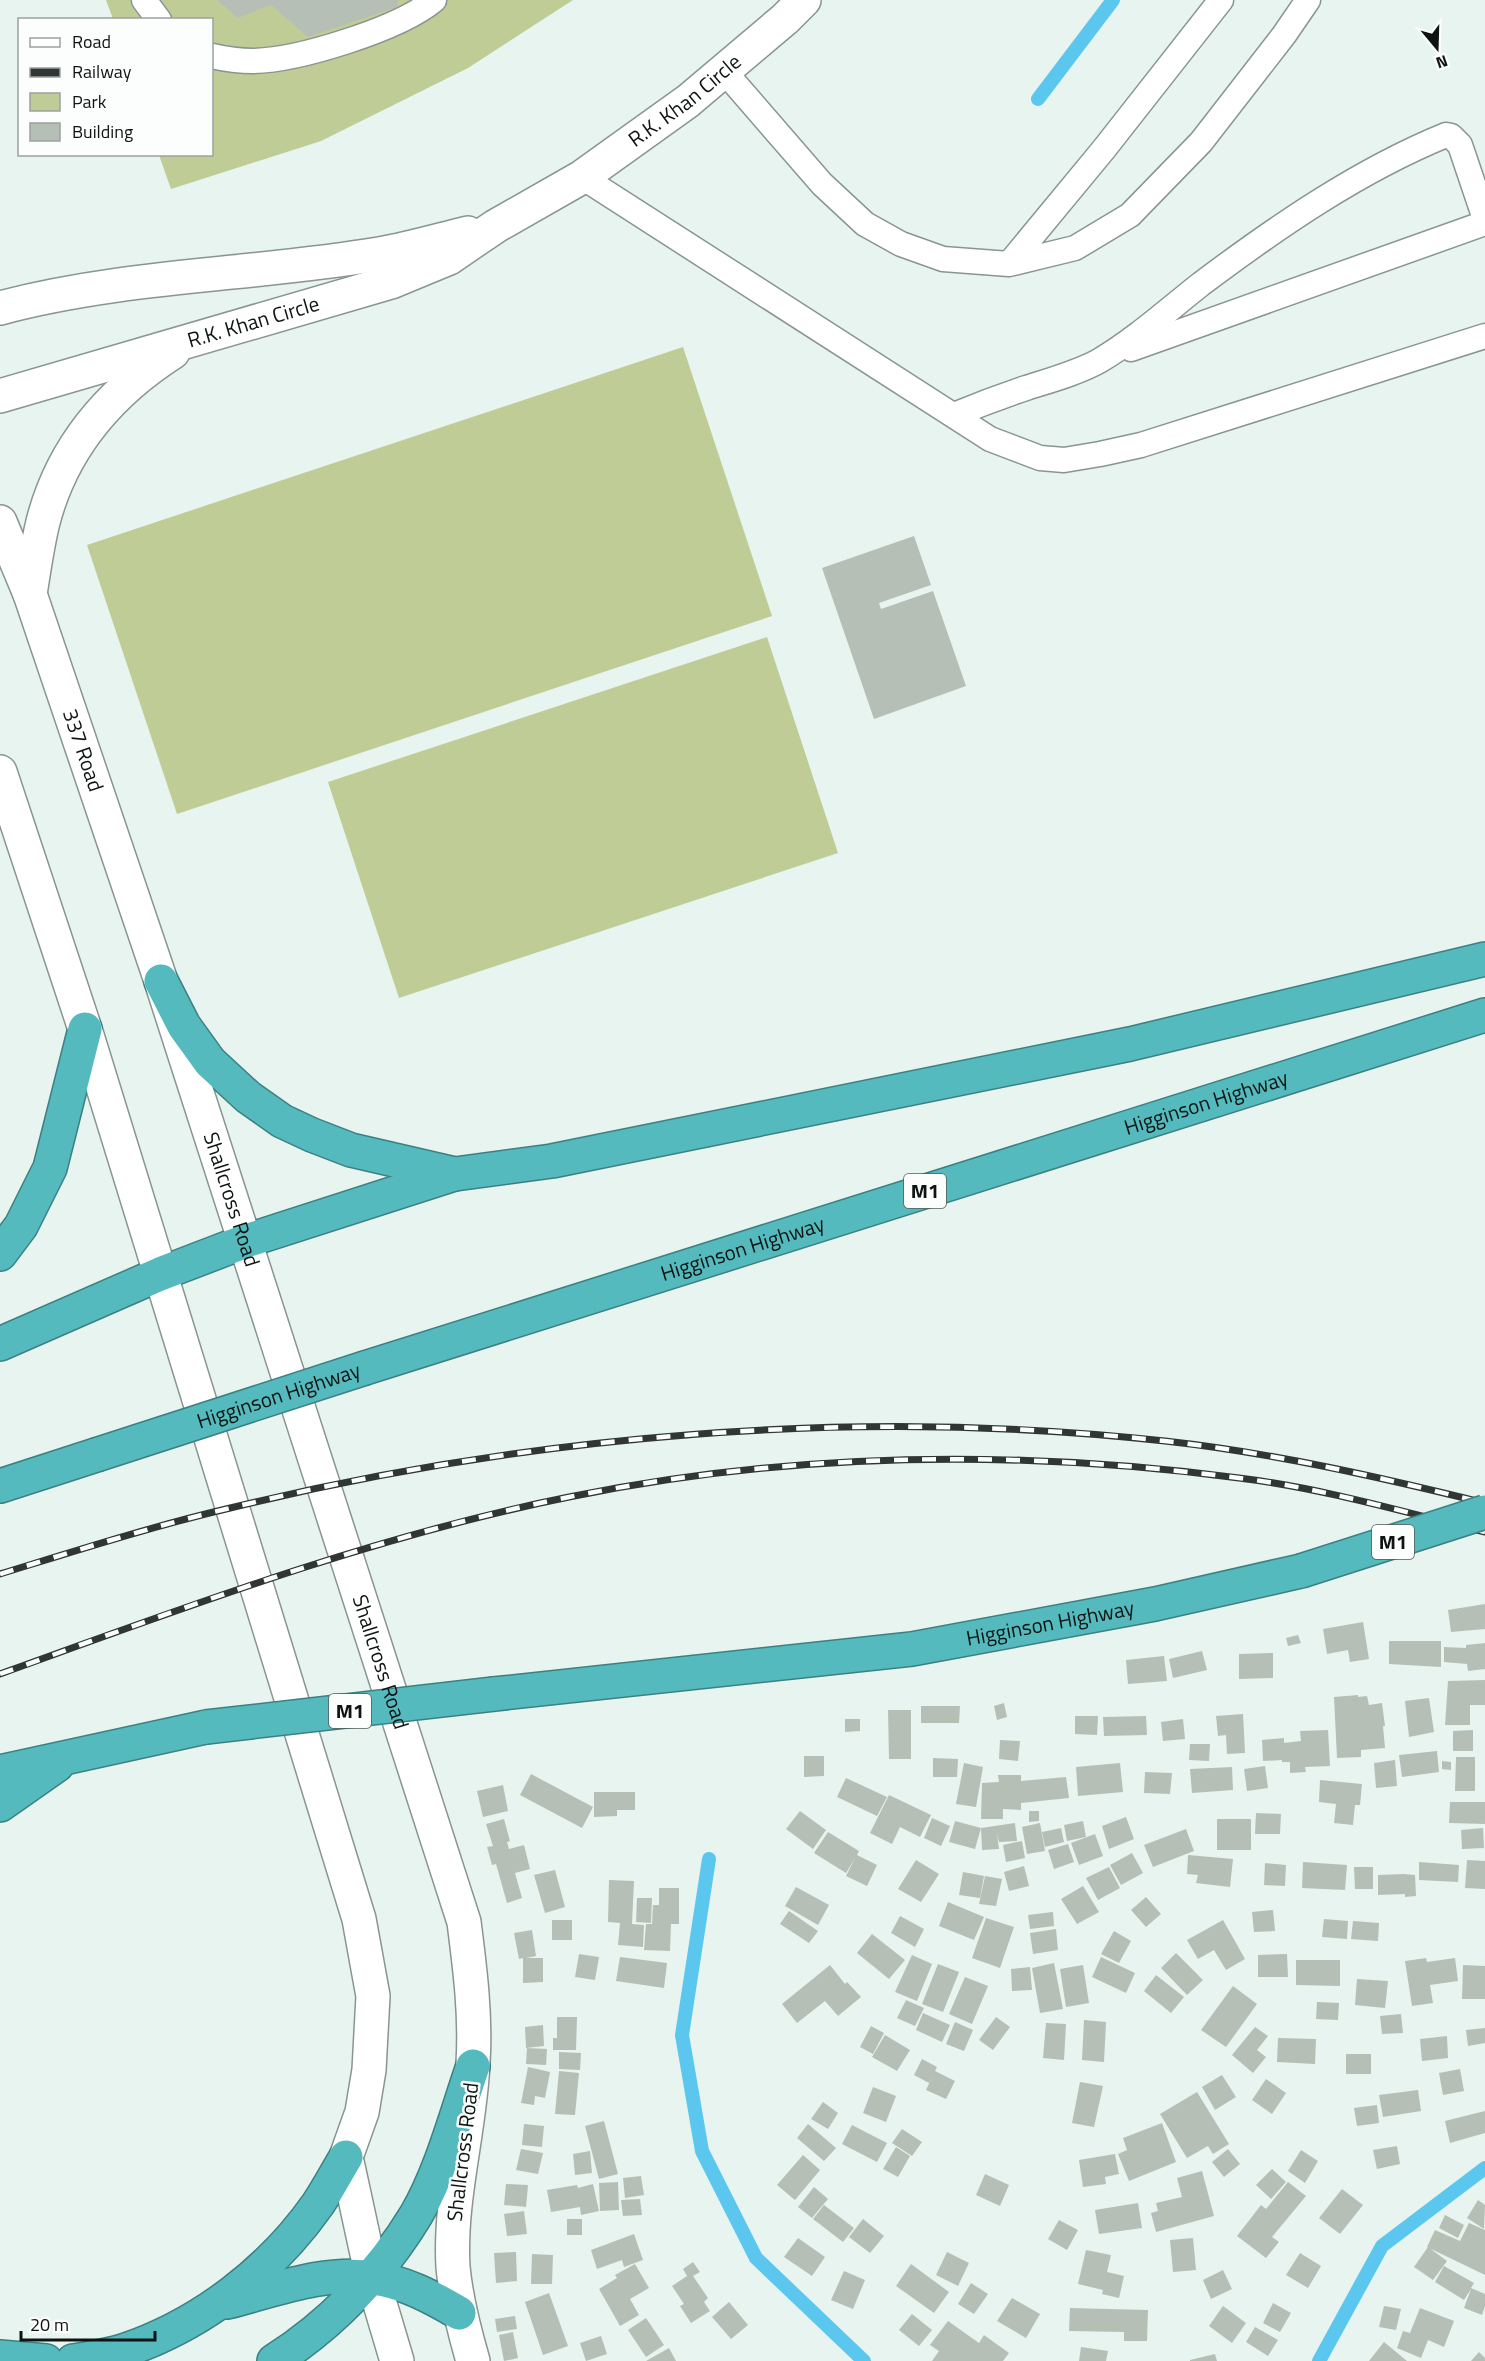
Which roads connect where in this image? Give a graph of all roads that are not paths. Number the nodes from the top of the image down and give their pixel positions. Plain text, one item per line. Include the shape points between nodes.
1 (144, 0) edge
2 (434, 0) edge
3 (804, 0) edge
4 (1221, 0) edge
5 (1308, 0) edge
6 (158, 18) edge
7 (213, 56) edge
8 (724, 71) junction
9 (582, 177) junction
10 (1485, 221) edge
11 (496, 226) junction
12 (1010, 264) junction
13 (0, 308) edge
14 (1485, 336) edge
15 (195, 339) junction
16 (1098, 361) junction
17 (0, 396) edge
18 (954, 415) junction
19 (0, 522) edge
20 (30, 594) junction
21 (0, 772) edge
22 (8, 820) edge
23 (1485, 959) edge
24 (161, 981) junction
25 (1485, 1015) edge
26 (85, 1029) junction
27 (455, 1174) junction
28 (246, 1241) junction
29 (0, 1254) edge
30 (160, 1274) junction
31 (0, 1344) edge
32 (0, 1486) edge
33 (1485, 1512) edge
34 (68, 1757) junction
35 (0, 1772) edge
36 (0, 1805) edge
37 (473, 2066) junction
38 (346, 2157) junction
39 (372, 2277) junction
40 (216, 2305) junction
41 (459, 2313) junction
42 (0, 2357) edge
43 (46, 2361) edge
44 (73, 2361) edge
45 (274, 2361) edge
46 (397, 2361) edge
47 (473, 2361) edge

1 - 6 lane
2 - 7 lane via 397,24 300,54 254,61
3 - 8 street, R.K. Khan Circle
4 - 12 lane
5 - 12 lane via 1201,142 1130,215 1075,248
8 - 9 street, R.K. Khan Circle
8 - 12 lane via 822,184 865,224 901,244 943,259
9 - 11 street, R.K. Khan Circle
9 - 18 lane
10 - 16 lane
10 - 16 lane via 1460,145 1446,135 1356,180 1287,224
11 - 13 street, R.K. Khan Circle via 382,254 140,283
11 - 15 street, R.K. Khan Circle via 449,258 391,282
14 - 18 lane via 1141,445 1064,460 1040,458 990,439
15 - 17 street, R.K. Khan Circle
15 - 20 street via 155,364 87,427 63,465 43,522
16 - 18 lane
19 - 20 street, 337 Road
20 - 24 street, 337 Road
21 - 22 street
22 - 26 street
23 - 27 highway via 1130,1044 552,1161
24 - 27 highway via 184,1026 210,1062 282,1121 351,1150
24 - 28 street, Shallcross Road
25 - 32 highway, Higginson Highway / M1, bridge
26 - 29 highway via 50,1168 21,1226
26 - 30 street
27 - 28 highway
28 - 30 highway
28 - 37 street, Shallcross Road via 464,1922 473,1994
30 - 31 highway
30 - 38 street via 359,1919 373,1996 369,2070 362,2112
33 - 34 highway, Higginson Highway / M1, bridge via 1301,1571 1155,1604 912,1648 206,1727
34 - 35 highway, Higginson Highway / M1
34 - 36 highway
37 - 39 highway via 440,2161 416,2214
37 - 41 street, Shallcross Road via 455,2217 453,2266
38 - 39 street
38 - 40 highway via 317,2205 284,2244 257,2273
39 - 40 highway via 334,2278
39 - 41 highway via 402,2284
39 - 45 highway via 338,2312
39 - 46 street
40 - 44 highway via 176,2330 122,2352
41 - 47 street, Shallcross Road
42 - 43 highway

